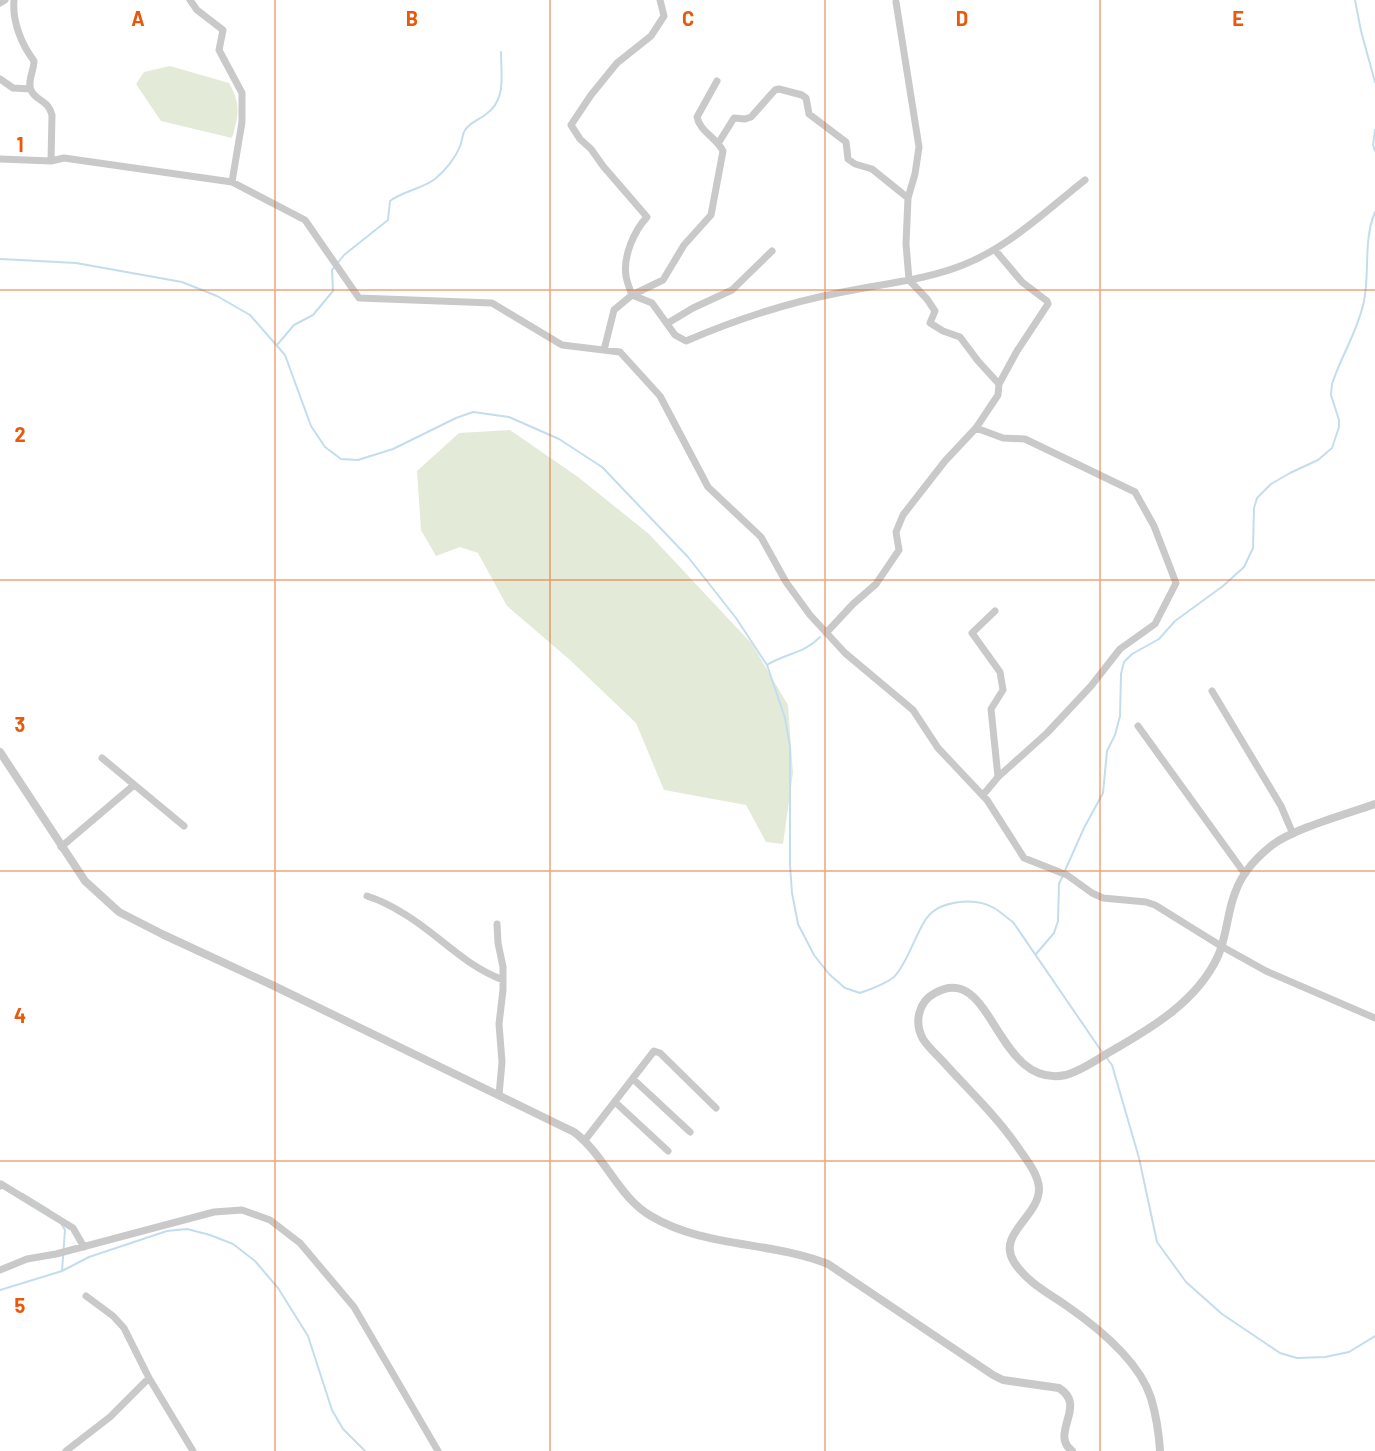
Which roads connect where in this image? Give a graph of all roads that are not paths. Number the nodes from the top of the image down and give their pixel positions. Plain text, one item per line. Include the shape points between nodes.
1 (5, 0) edge
2 (14, 0) edge
3 (190, 0) edge
4 (660, 0) edge
5 (896, 2) dead end
6 (0, 3) edge
7 (0, 79) edge
8 (717, 81) dead end
9 (30, 89) junction
10 (718, 142) junction
11 (0, 159) edge
12 (51, 161) junction
13 (1085, 180) dead end
14 (232, 182) junction
15 (908, 198) junction
16 (995, 250) junction
17 (772, 251) dead end
18 (909, 280) junction
19 (632, 295) junction
20 (668, 323) junction
21 (604, 350) junction
22 (999, 384) junction
23 (976, 428) junction
24 (995, 611) dead end
25 (826, 633) junction
26 (1212, 691) dead end
27 (1138, 726) dead end
28 (0, 752) edge
29 (102, 758) dead end
30 (998, 777) junction
31 (134, 786) junction
32 (983, 795) junction
33 (1375, 804) edge
34 (184, 826) dead end
35 (1293, 834) junction
36 (61, 847) junction
37 (1245, 874) junction
38 (367, 896) dead end
39 (497, 924) dead end
40 (1221, 946) junction
41 (503, 980) junction
42 (1375, 1018) edge
43 (633, 1079) junction
44 (499, 1095) junction
45 (615, 1102) junction
46 (716, 1108) dead end
47 (690, 1132) dead end
48 (585, 1140) junction
49 (668, 1151) dead end
50 (0, 1186) edge
51 (84, 1247) junction
52 (0, 1270) edge
53 (86, 1296) dead end
54 (149, 1378) junction
55 (66, 1451) edge
56 (193, 1451) edge
57 (438, 1451) edge
58 (1072, 1451) edge
59 (1160, 1451) edge

1 - 6 street
2 - 9 street via 18,29 34,62
3 - 14 street via 223,30 219,50 242,93 242,122
4 - 19 street via 664,16 651,36 617,63 571,125 647,217 629,247 625,275
5 - 15 street via 919,147
7 - 9 street via 13,88
8 - 10 street via 697,117 699,125
9 - 12 street via 50,108
10 - 15 street via 734,118 751,117 775,90 802,95 807,100 808,114 846,142 848,159 872,169
10 - 19 street via 723,151 711,215 684,245 663,280
11 - 12 street
12 - 14 street via 64,158
13 - 16 street
14 - 21 street via 305,220 358,298 492,303 562,345
15 - 18 street
16 - 18 street via 961,266
16 - 22 street via 1015,275 1048,304
17 - 20 street via 732,291
18 - 20 street via 764,312 686,341 675,335
18 - 22 street via 935,311 930,323 960,337
19 - 20 street via 652,303
19 - 21 street via 614,310
21 - 25 street via 620,352 660,396 708,487 761,537 791,590
22 - 23 street via 998,395
23 - 25 street via 903,515 896,532 899,550 876,584
23 - 30 street via 1003,438 1025,439 1136,492 1176,583 1155,624 1120,649 1047,733
24 - 30 street via 972,633 1000,672 1003,690 991,709
25 - 32 street via 844,653 913,710 938,748
26 - 35 street via 1281,806
27 - 37 street
28 - 36 street
29 - 31 street
30 - 32 street
31 - 34 street
31 - 36 street
32 - 40 street via 1024,858 1067,875 1103,898 1155,905
33 - 35 street
35 - 37 street via 1273,844
36 - 44 street via 85,881 119,912
37 - 40 street via 1234,893
38 - 41 street via 402,912 472,964
39 - 41 street
40 - 42 street via 1266,971
40 - 59 street via 1210,970 1177,1008 1091,1064 1064,1075 1042,1074 1017,1059 979,1001 966,990 955,988 934,993 920,1008 918,1019 923,1040 1004,1128 1037,1180 1037,1197 1012,1238 1009,1254 1030,1280 1109,1337 1134,1368 1151,1398
41 - 44 street
43 - 45 street
43 - 46 street via 651,1053 657,1052
43 - 47 street
44 - 48 street
45 - 48 street
45 - 49 street
48 - 58 street via 631,1200 669,1226 828,1264 993,1375 1066,1392 1071,1407 1064,1441
50 - 51 street via 73,1228
51 - 52 street via 27,1259
51 - 57 street via 214,1212 242,1210 270,1220 300,1243 354,1307
53 - 54 street via 124,1328
54 - 55 street via 110,1417
54 - 56 street

